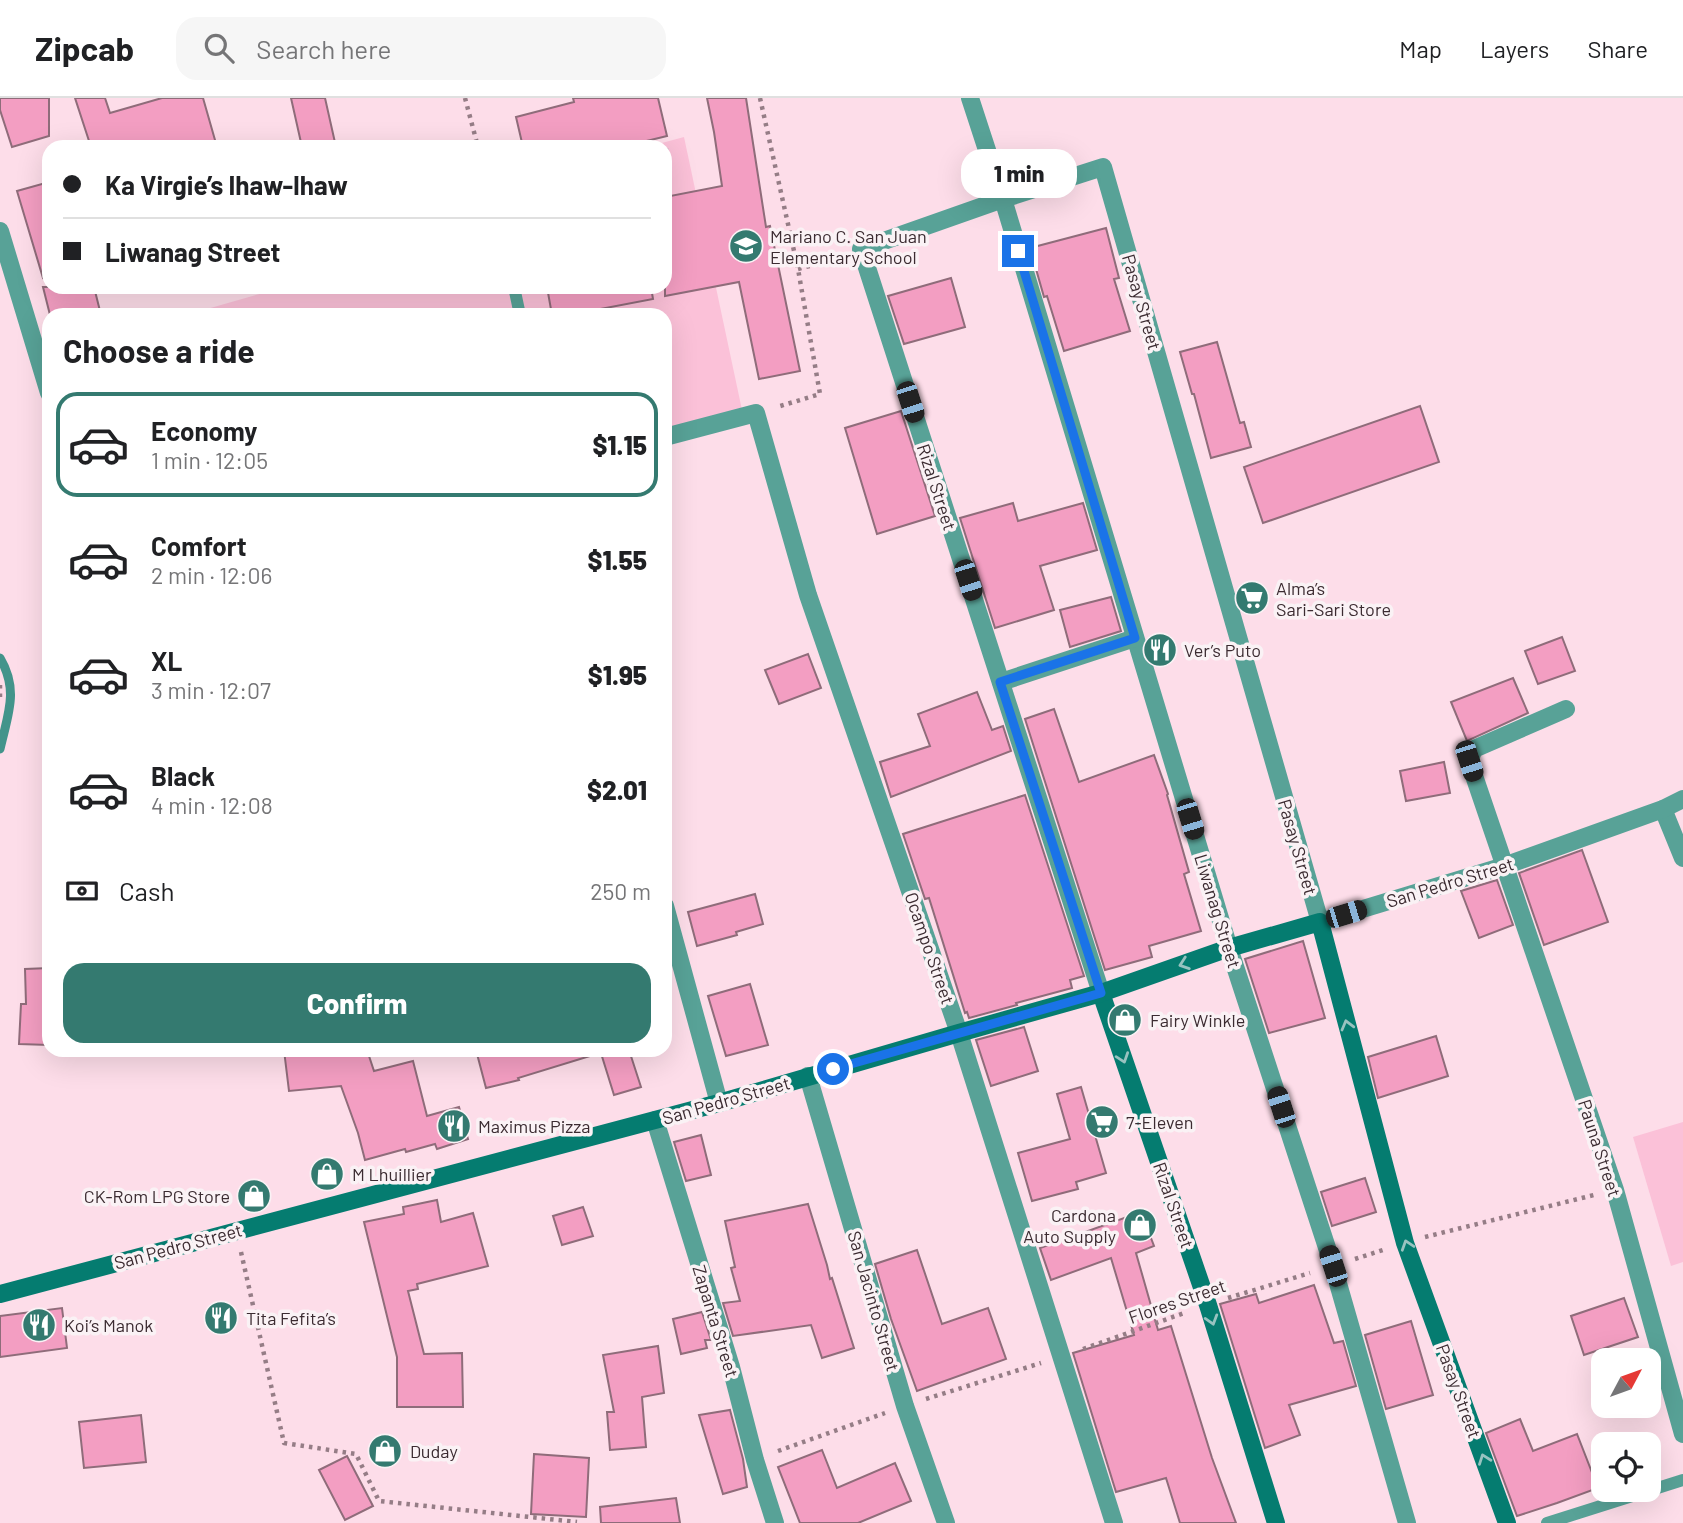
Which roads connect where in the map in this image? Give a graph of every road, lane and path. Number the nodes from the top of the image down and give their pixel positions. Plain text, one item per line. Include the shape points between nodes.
1 (465, 98) edge
2 (760, 98) edge
3 (970, 98) edge
4 (476, 140) edge
5 (1003, 199) junction
6 (0, 231) edge
7 (861, 249) junction
8 (798, 270) junction
9 (42, 370) edge
10 (756, 413) junction
11 (672, 435) edge
12 (1135, 638) junction
13 (1000, 682) junction
14 (0, 685) edge
15 (0, 697) edge
16 (1566, 709) dead end
17 (1683, 799) edge
18 (1663, 809) junction
19 (1683, 858) edge
20 (1504, 866) junction
21 (1320, 922) junction
22 (672, 932) edge
23 (1229, 948) junction
24 (1101, 993) junction
25 (959, 1032) junction
26 (808, 1076) junction
27 (719, 1103) junction
28 (655, 1120) junction
29 (1615, 1190) junction
30 (236, 1231) junction
31 (1405, 1242) junction
32 (1333, 1266) junction
33 (0, 1294) edge
34 (1208, 1305) junction
35 (1061, 1357) junction
36 (905, 1406) junction
37 (1683, 1434) edge
38 (755, 1460) junction
39 (1683, 1480) edge
40 (577, 1522) edge
41 (775, 1523) edge
42 (946, 1523) edge
43 (1114, 1523) edge
44 (1276, 1523) edge
45 (1407, 1523) edge
46 (1507, 1523) edge
47 (1547, 1523) edge

1 - 4 path
2 - 8 path
3 - 5 street, Liwanag Street
5 - 7 street
5 - 12 street, Liwanag Street
5 - 21 street, Pasay Street via 1103,167
6 - 9 street
7 - 8 path
7 - 13 street, Rizal Street
8 - 10 path via 820,394
10 - 11 street
10 - 25 street, Ocampo Street via 808,595
12 - 13 street
12 - 23 street, Liwanag Street
13 - 24 street, Rizal Street
14 - 15 path
16 - 20 street, Pauna Street via 1475,749 1469,761
17 - 18 street, San Pedro Street
18 - 19 street
18 - 20 street, San Pedro Street
20 - 21 street, San Pedro Street
20 - 29 street, Pauna Street
21 - 23 main road, San Pedro Street
31 -> 21 main road, Pasay Street
22 - 27 street
23 -> 24 main road, San Pedro Street
23 - 32 street, Liwanag Street
24 - 25 main road, San Pedro Street
24 -> 34 main road, Rizal Street
25 - 26 main road, San Pedro Street
25 - 35 street, Ocampo Street
26 - 27 main road, San Pedro Street
26 - 36 street, San Jacinto Street
27 - 28 main road, San Pedro Street
28 - 30 main road, San Pedro Street
28 - 38 street, Zapanta Street
29 - 31 path, Flores Street
29 - 37 street, Pauna Street
30 - 33 main road, San Pedro Street
30 - 40 path via 284,1443 356,1454 379,1501
31 - 32 path, Flores Street
46 -> 31 main road, Pasay Street
32 - 34 path, Flores Street
32 - 45 street, Liwanag Street
34 - 35 path, Flores Street
34 -> 44 main road, Rizal Street
35 - 36 path, Flores Street
35 - 43 street, Ocampo Street
36 - 38 path, Flores Street
36 - 42 street, San Jacinto Street
38 - 41 street, Zapanta Street
39 - 47 lane

